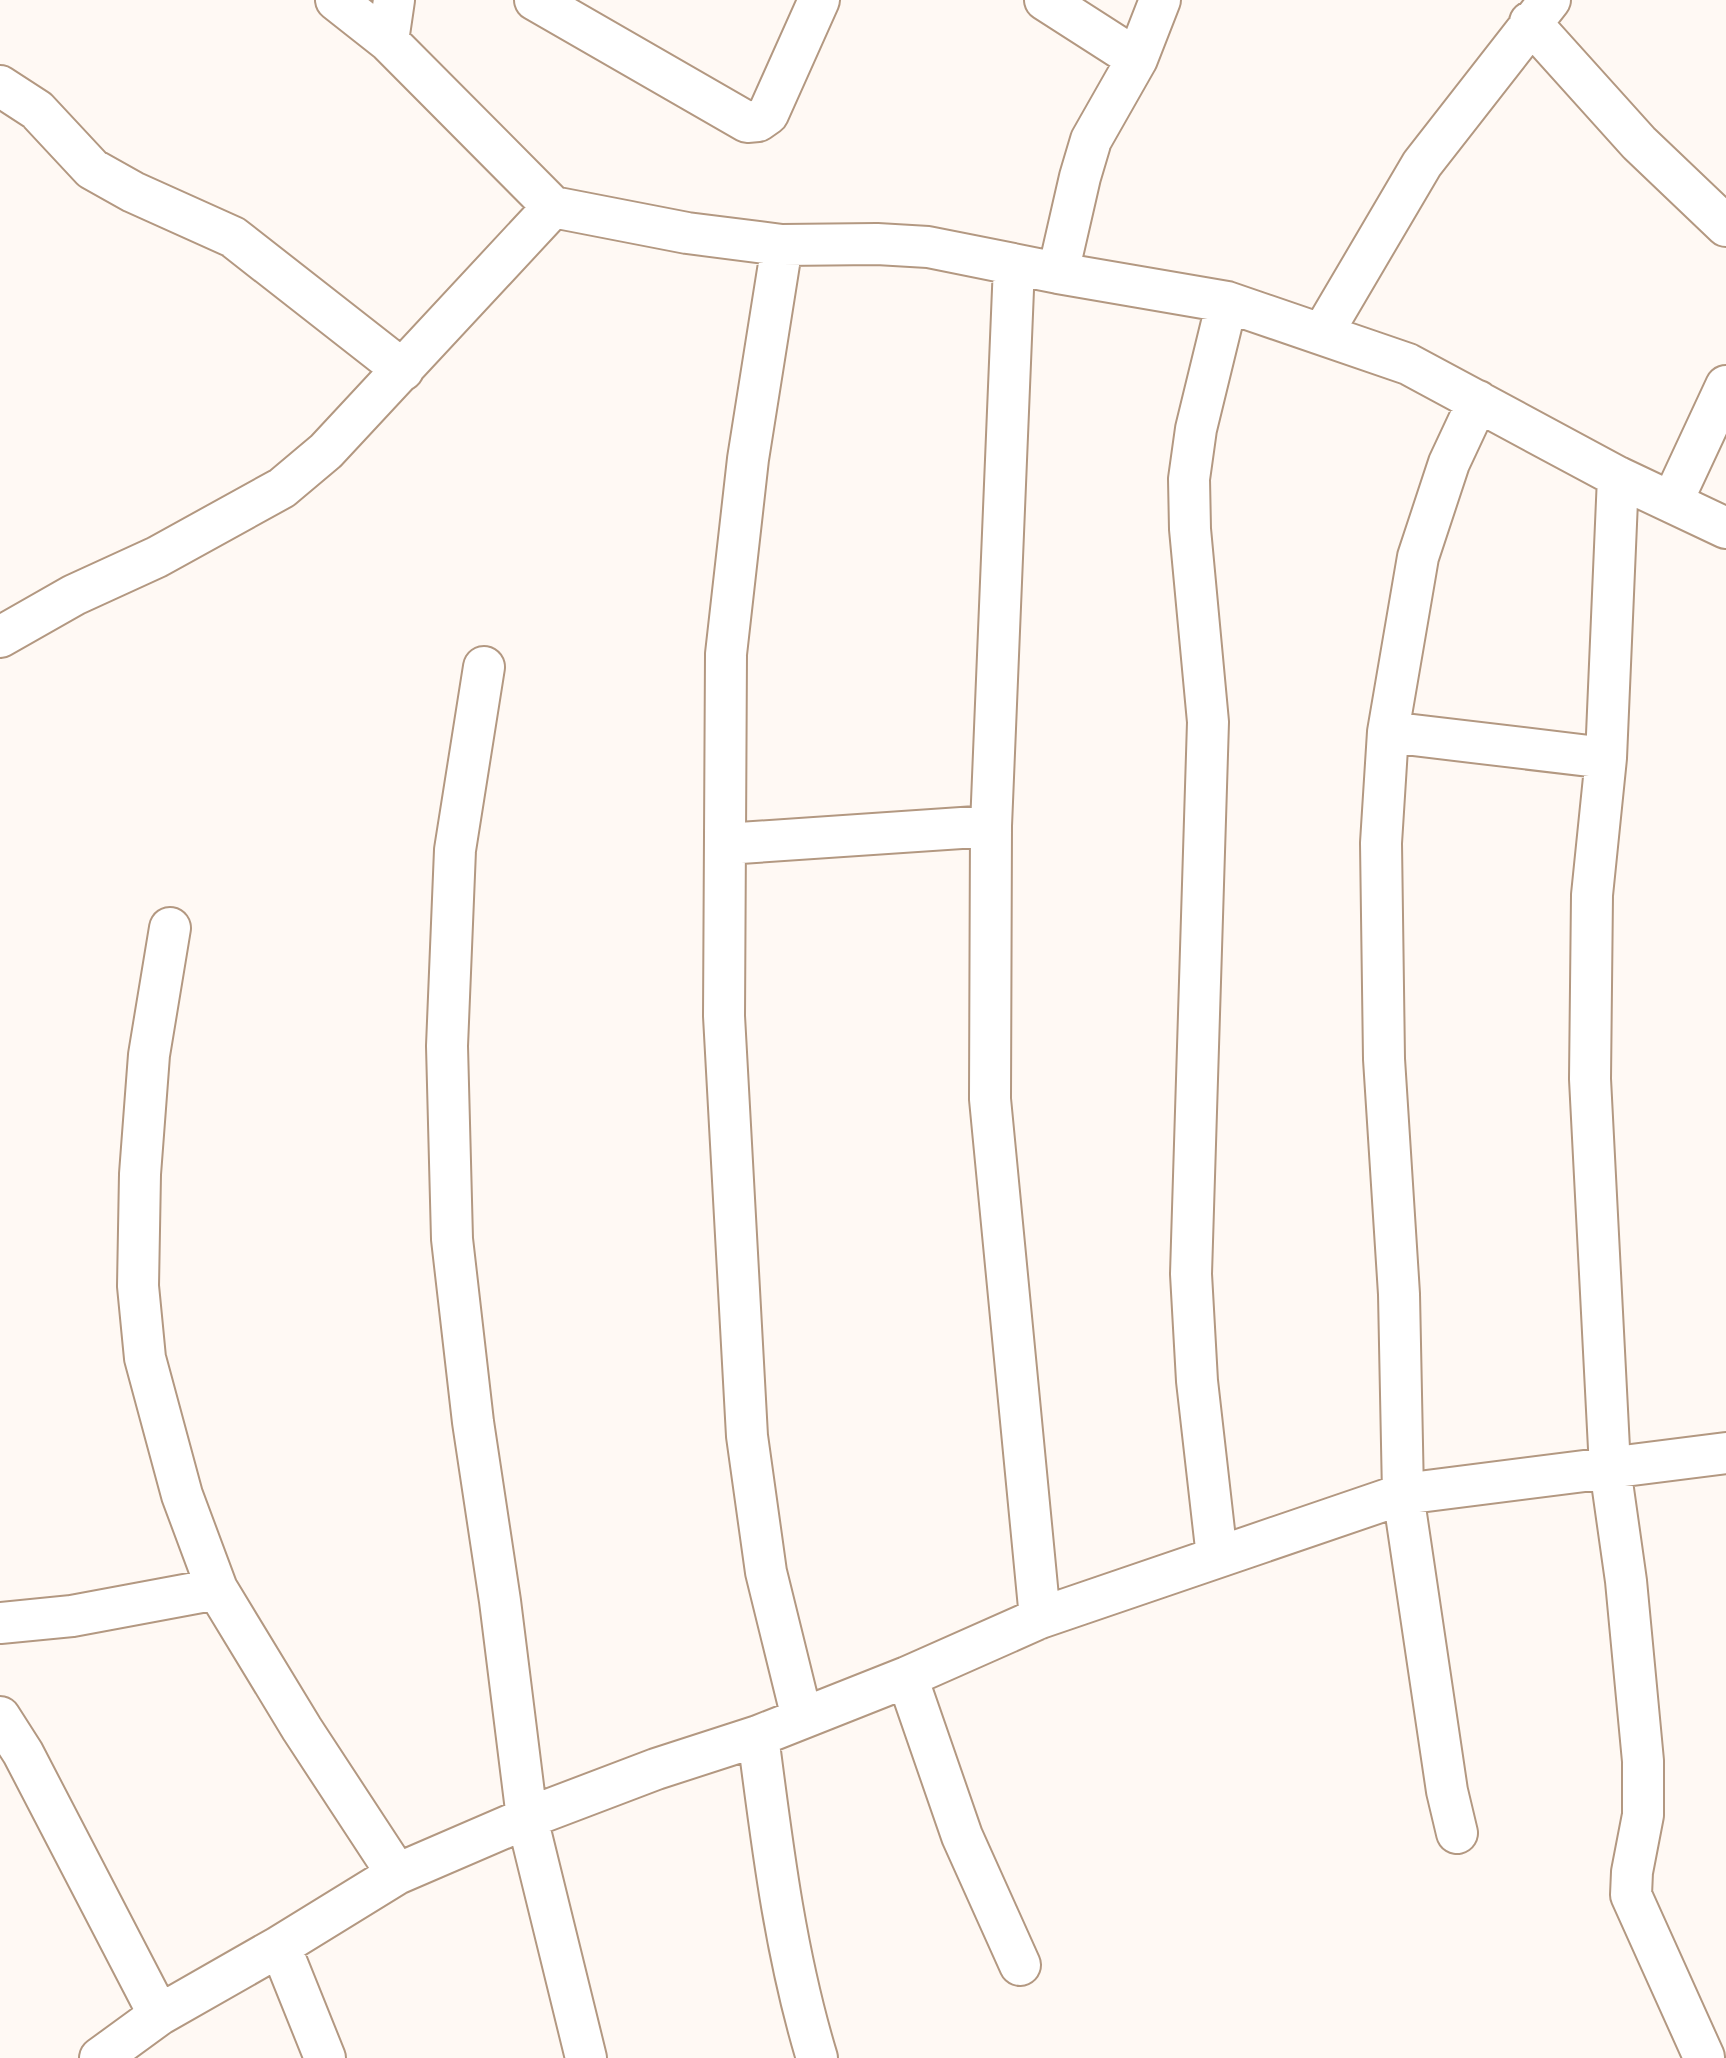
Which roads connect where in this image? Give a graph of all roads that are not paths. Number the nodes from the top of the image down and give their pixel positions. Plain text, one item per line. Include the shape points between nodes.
1 (336, 0) edge
2 (394, 0) edge
3 (535, 0) edge
4 (819, 0) edge
5 (1045, 0) edge
6 (1160, 0) edge
7 (1540, 11) edge
8 (388, 41) junction
9 (1137, 59) junction
10 (0, 86) edge
11 (553, 207) junction
12 (1726, 226) edge
13 (782, 245) junction
14 (1014, 265) junction
15 (1058, 273) junction
16 (1227, 302) junction
17 (1322, 334) junction
18 (403, 370) junction
19 (1726, 386) edge
20 (1478, 401) junction
21 (1618, 477) junction
22 (1672, 502) junction
23 (1726, 528) edge
24 (0, 637) edge
25 (484, 667) dead end
26 (1388, 732) junction
27 (1606, 758) junction
28 (991, 826) junction
29 (725, 844) junction
30 (170, 928) dead end
31 (1726, 1453) edge
32 (1610, 1468) junction
33 (1403, 1494) junction
34 (1217, 1557) junction
35 (217, 1589) junction
36 (1040, 1618) junction
37 (0, 1623) edge
38 (907, 1677) junction
39 (0, 1717) edge
40 (802, 1718) junction
41 (758, 1736) junction
42 (527, 1818) junction
43 (1457, 1833) dead end
44 (397, 1874) junction
45 (280, 1946) junction
46 (1020, 1965) dead end
47 (159, 2015) junction
48 (1711, 2047) edge
49 (100, 2058) edge
50 (325, 2058) edge
51 (586, 2058) edge
52 (817, 2058) edge

1 - 8 street
2 - 8 street
3 - 4 street via 747,122 768,114
5 - 9 street
6 - 9 street
7 - 12 street via 1639,143
7 - 17 street via 1422,164
8 - 11 street
9 - 15 street via 1091,140
10 - 18 street via 37,110 92,169 233,237
11 - 13 street
11 - 18 street
13 - 14 street via 928,247
13 - 29 street via 748,459 726,654
14 - 15 street
14 - 28 street
15 - 16 street
16 - 17 street
16 - 34 street via 1189,479 1208,722 1191,1274
17 - 20 street via 1408,364
18 - 24 street via 326,451 282,488
19 - 22 street
20 - 21 street
20 - 26 street via 1449,463 1418,557
21 - 22 street
21 - 27 street
22 - 23 street
25 - 42 street via 455,850 447,1046 452,1239
26 - 27 street
26 - 33 street via 1381,843 1384,1059 1399,1294
27 - 32 street via 1592,895 1590,1079
28 - 29 street
28 - 36 street via 990,1099
29 - 40 street via 724,1016 747,1436 766,1572
30 - 35 street via 149,1055 138,1286 145,1358 158,1410
31 - 32 street
32 - 33 street
32 - 48 street via 1643,1761 1643,1815 1631,1895
33 - 34 street
33 - 43 street
34 - 36 street
35 - 37 street via 72,1616
35 - 44 street
36 - 38 street
38 - 40 street
38 - 46 street via 962,1836
39 - 47 street
40 - 41 street
41 - 42 street
41 - 52 street via 777,1884
42 - 44 street
42 - 51 street
44 - 45 street
45 - 47 street
45 - 50 street
47 - 49 street

